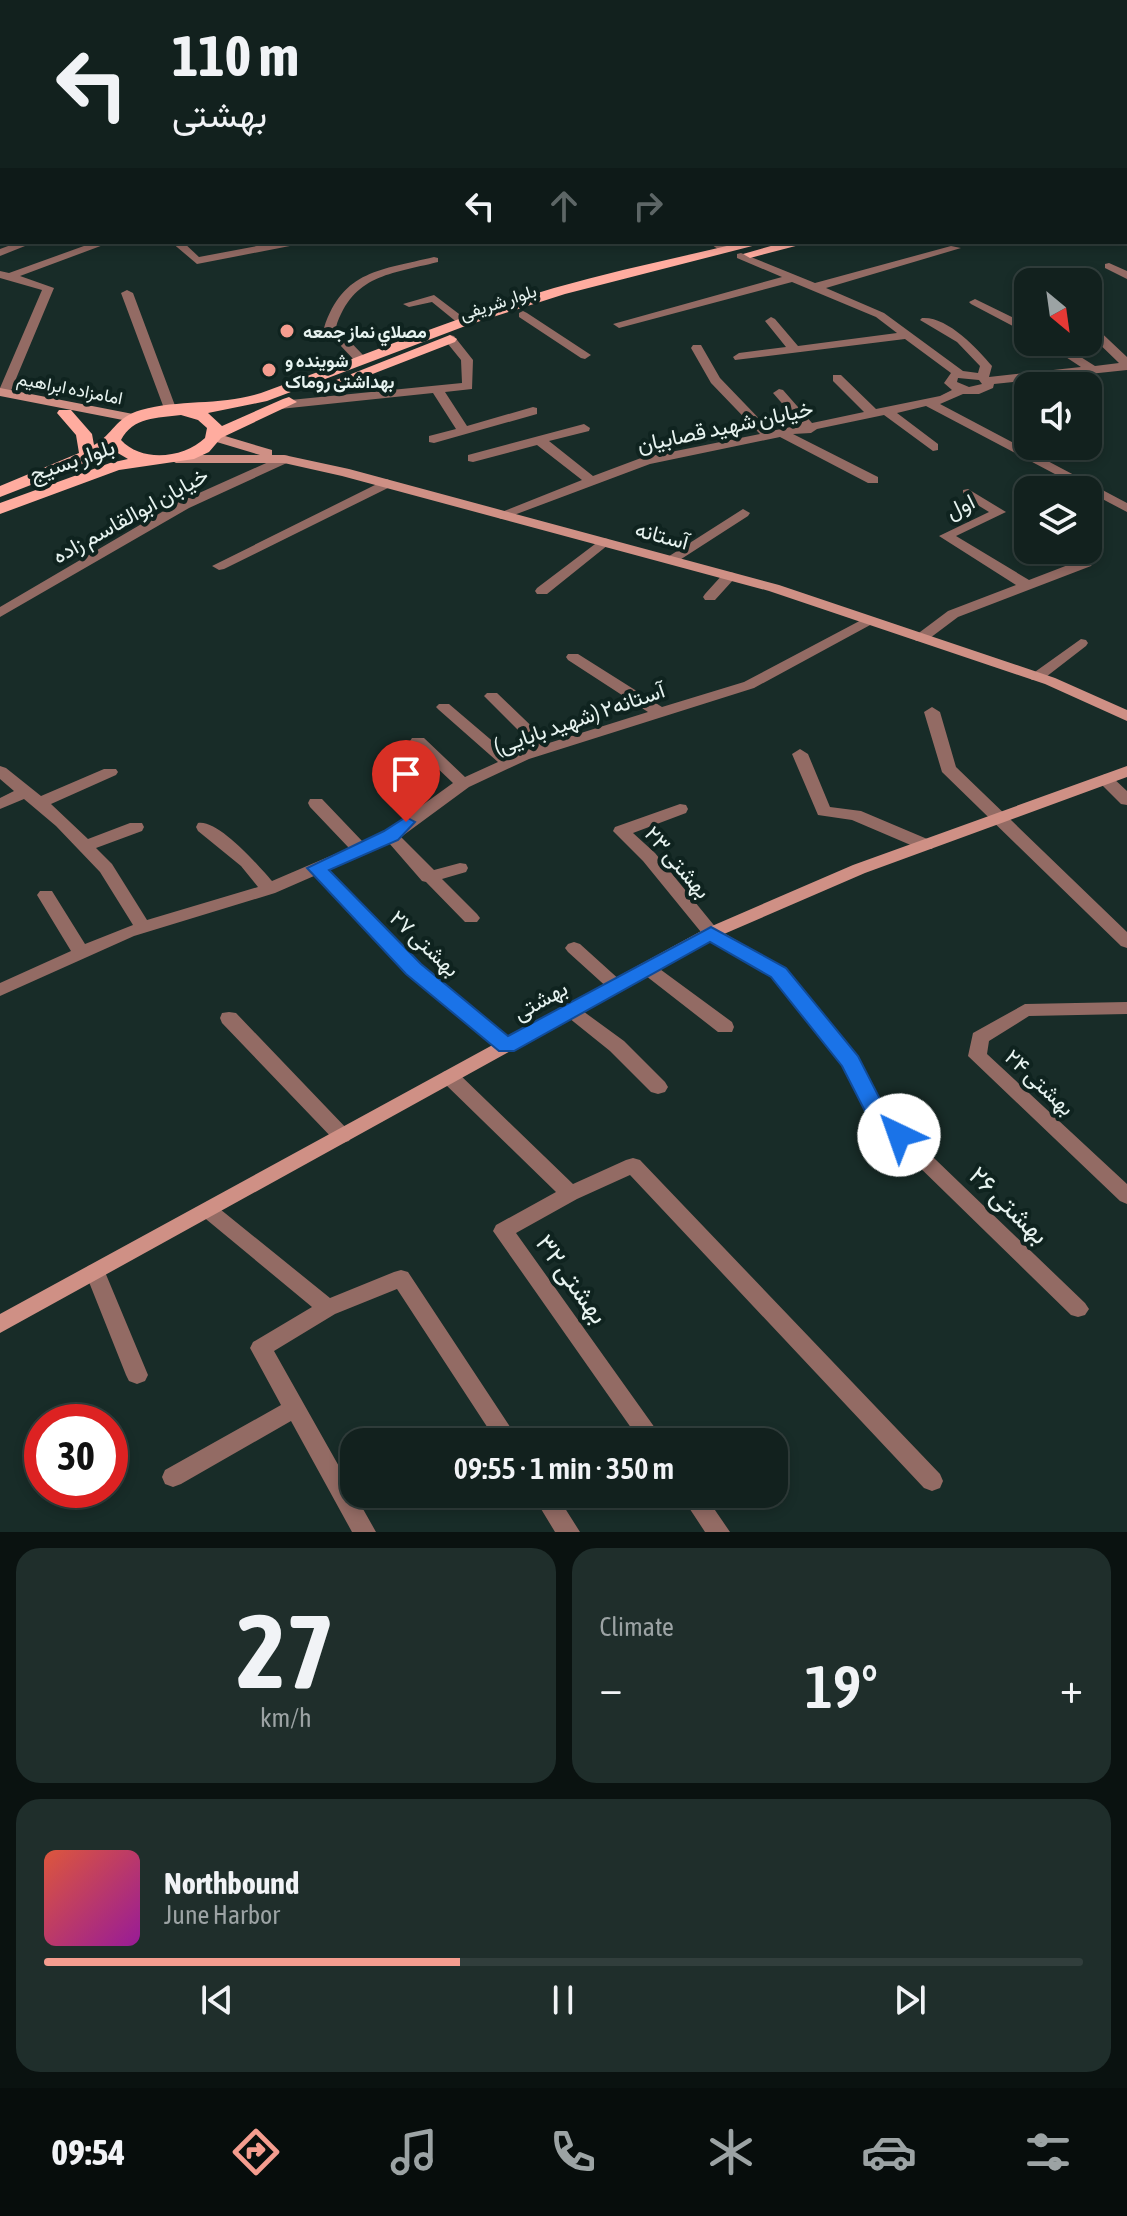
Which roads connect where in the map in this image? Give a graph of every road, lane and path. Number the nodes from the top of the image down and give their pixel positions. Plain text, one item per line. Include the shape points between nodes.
1 (24, 244) edge
2 (100, 244) dead end
3 (179, 244) edge
4 (268, 244) edge
5 (751, 244) edge
6 (782, 244) edge
7 (955, 248) dead end
8 (727, 249) edge
9 (0, 253) edge
10 (434, 260) dead end
11 (1109, 266) dead end
12 (4, 276) edge
13 (1127, 276) edge
14 (789, 279) junction
15 (812, 288) junction
16 (127, 293) dead end
17 (975, 302) dead end
18 (409, 304) dead end
19 (523, 315) junction
20 (926, 320) dead end
21 (771, 321) dead end
22 (463, 322) junction
23 (1014, 323) edge
24 (619, 324) dead end
25 (909, 335) junction
26 (450, 339) junction
27 (1102, 341) edge
28 (697, 348) dead end
29 (794, 349) junction
30 (585, 355) dead end
31 (1071, 356) edge
32 (739, 357) dead end
33 (360, 359) junction
34 (1127, 365) edge
35 (1092, 369) junction
36 (960, 374) junction
37 (837, 378) dead end
38 (985, 379) junction
39 (437, 390) junction
40 (961, 390) junction
41 (779, 393) dead end
42 (1, 395) edge
43 (252, 400) junction
44 (929, 403) junction
45 (275, 408) junction
46 (176, 411) junction
47 (533, 411) dead end
48 (65, 413) junction
49 (882, 413) junction
50 (122, 428) junction
51 (584, 428) dead end
52 (811, 429) junction
53 (464, 431) junction
54 (216, 435) junction
55 (785, 435) junction
56 (770, 437) junction
57 (434, 439) dead end
58 (541, 441) junction
59 (933, 447) dead end
60 (87, 455) junction
61 (473, 458) dead end
62 (166, 459) junction
63 (284, 459) junction
64 (873, 480) dead end
65 (591, 481) junction
66 (387, 483) junction
67 (0, 492) edge
68 (968, 493) dead end
69 (1127, 508) edge
70 (0, 509) edge
71 (743, 513) dead end
72 (501, 515) junction
73 (603, 542) junction
74 (670, 560) junction
75 (1083, 564) edge
76 (219, 566) dead end
77 (729, 576) junction
78 (1027, 585) junction
79 (542, 591) dead end
80 (710, 597) dead end
81 (0, 613) edge
82 (867, 621) junction
83 (921, 638) junction
84 (1081, 643) dead end
85 (573, 657) dead end
86 (1037, 677) junction
87 (492, 696) dead end
88 (444, 707) dead end
89 (1123, 711) edge
90 (932, 712) dead end
91 (660, 713) junction
92 (418, 741) dead end
93 (546, 749) junction
94 (800, 754) dead end
95 (509, 763) junction
96 (0, 771) edge
97 (1127, 771) edge
98 (110, 772) dead end
99 (1105, 779) junction
100 (463, 784) junction
101 (33, 798) junction
102 (1127, 800) edge
103 (316, 803) dead end
104 (0, 804) edge
105 (680, 809) dead end
106 (998, 817) junction
107 (136, 827) dead end
108 (204, 827) dead end
109 (391, 836) junction
110 (926, 845) junction
111 (86, 846) junction
112 (360, 849) junction
113 (316, 868) junction
114 (460, 868) dead end
115 (428, 877) junction
116 (269, 889) junction
117 (46, 895) dead end
118 (471, 918) dead end
119 (143, 927) junction
120 (711, 933) junction
121 (1127, 942) edge
122 (574, 948) dead end
123 (81, 952) junction
124 (647, 968) junction
125 (616, 986) junction
126 (0, 990) edge
127 (1127, 1008) edge
128 (570, 1010) junction
129 (229, 1018) dead end
130 (725, 1027) dead end
131 (506, 1046) junction
132 (450, 1077) junction
133 (658, 1087) dead end
134 (342, 1136) junction
135 (570, 1194) junction
136 (1127, 1196) edge
137 (208, 1210) junction
138 (95, 1272) junction
139 (328, 1308) junction
140 (1078, 1309) dead end
141 (0, 1324) edge
142 (137, 1375) dead end
143 (295, 1408) junction
144 (500, 1428) edge
145 (644, 1428) edge
146 (173, 1477) dead end
147 (932, 1481) dead end
148 (552, 1508) edge
149 (701, 1508) edge
150 (364, 1532) edge
151 (568, 1532) edge
152 (718, 1532) edge

1 - 9 street
2 - 12 street
3 - 4 street via 197,261
5 - 8 main road, بلوار شریفی
6 - 8 main road, بلوار شریفی
7 - 15 street
8 - 14 street
8 - 19 main road, بلوار شریفی
8 - 22 main road, بلوار شریفی via 560,291
10 - 33 street via 359,281 339,301 330,328
11 - 13 street
12 - 42 street via 48,288
14 - 15 street
14 - 24 street
15 - 25 street via 880,315
16 - 46 street
17 - 23 street
18 - 22 street via 434,298
19 - 26 main road, بلوار شریفی
19 - 30 street
20 - 38 street via 961,339 986,366
21 - 29 street
22 - 33 main road, بلوار شریفی
25 - 29 street
25 - 36 street
26 - 39 street via 467,360 468,386
26 - 45 main road, بلوار شریفی
27 - 34 street
28 - 56 street via 715,380
29 - 32 street
31 - 35 street
33 - 43 main road, بلوار شریفی
34 - 35 street
35 - 38 street
36 - 38 street
36 - 40 street via 950,383
37 - 49 street
38 - 40 street, خیابان شهید قصابیان via 989,385 978,391
39 - 45 street
39 - 53 street
40 - 44 street, خیابان شهید قصابیان
41 - 52 street
42 - 48 main road, امامزاده ابراهیم
42 - 50 main road, امامزاده ابراهیم
43 - 45 main road via 245,410
43 - 46 main road, بلوار شریفی
44 - 49 street, خیابان شهید قصابیان
44 - 69 street
45 - 54 main road, بلوار شریفی
46 - 50 main road, بلوار بسیج
46 - 54 main road via 211,421
47 - 53 street
48 - 50 main road, امامزاده ابراهیم
48 - 60 main road via 84,434
49 - 52 street, خیابان شهید قصابیان
49 - 59 street
50 - 60 main road, بلوار بسیج
50 - 62 main road via 123,453
51 - 58 street
52 - 55 street, خیابان شهید قصابیان
53 - 57 street
54 - 62 main road, بلوار بسیج via 191,454
54 - 63 main road
55 - 56 street, خیابان شهید قصابیان
55 - 64 street
56 - 65 street, خیابان شهید قصابیان via 646,461
58 - 61 street
58 - 65 street
60 - 67 main road, بلوار بسیج
62 - 63 main road, آستانه
62 - 70 main road, بلوار بسیج via 116,466
63 - 66 main road, آستانه
63 - 81 street, خیابان ابوالقاسم زاده via 184,505
65 - 72 street, خیابان شهید قصابیان
66 - 72 main road, آستانه
66 - 76 street
68 - 78 street, اول via 999,512 946,536
71 - 74 street
72 - 73 main road, آستانه
73 - 74 main road, آستانه
73 - 79 street
74 - 77 main road, آستانه
75 - 78 street
77 - 80 street
77 - 82 main road, آستانه
78 - 83 street via 953,614
82 - 83 main road, آستانه
82 - 91 street, آستانه۲ (شهید بابایی) via 749,685
83 - 86 main road, آستانه
84 - 86 street
85 - 91 street
86 - 89 main road, آستانه
87 - 93 street
88 - 95 street
90 - 106 street via 948,769
91 - 93 street, آستانه۲ (شهید بابایی)
92 - 100 street
93 - 95 street, آستانه۲ (شهید بابایی)
94 - 110 street via 824,811 855,815
95 - 100 street, آستانه۲ (شهید بابایی)
96 - 101 street
97 - 99 main road, بهشتی
98 - 101 street
99 - 102 street
99 - 106 main road, بهشتی
100 - 109 street, آستانه۲ (شهید بابایی)
101 - 104 street
101 - 111 street
103 - 112 street
105 - 120 street, بهشتی ۲۳ via 621,831
106 - 110 main road, بهشتی
106 - 121 street
107 - 111 street
108 - 116 street via 247,862
109 - 112 street, آستانه۲ (شهید بابایی)
109 - 115 street
110 - 120 main road, بهشتی
111 - 119 street
112 - 113 street, آستانه۲ (شهید بابایی)
113 - 116 street, آستانه۲ (شهید بابایی)
113 - 131 street, بهشتی ۲۷ via 414,969
114 - 115 street
115 - 118 street
116 - 119 street, آستانه۲ (شهید بابایی)
117 - 123 street
119 - 123 street, آستانه۲ (شهید بابایی)
120 - 124 main road, بهشتی
120 - 140 street, بهشتی ۲۶ via 778,972 851,1062 877,1114
122 - 125 street
123 - 126 street, آستانه۲ (شهید بابایی)
124 - 125 main road, بهشتی
124 - 130 street
125 - 128 main road, بهشتی
127 - 136 street, بهشتی ۲۴ via 1025,1010 980,1038 977,1056
128 - 131 main road, بهشتی
128 - 133 street
129 - 134 street
131 - 132 main road, بهشتی
132 - 134 main road, بهشتی
132 - 135 street
134 - 137 main road, بهشتی
135 - 145 street, بهشتی ۳۲ via 503,1231
135 - 147 street via 633,1165
137 - 138 main road, بهشتی
137 - 139 street
138 - 141 main road, بهشتی
138 - 142 street
139 - 143 street via 261,1348
139 - 144 street via 401,1278
143 - 146 street
143 - 150 street
148 - 151 street
149 - 152 street

